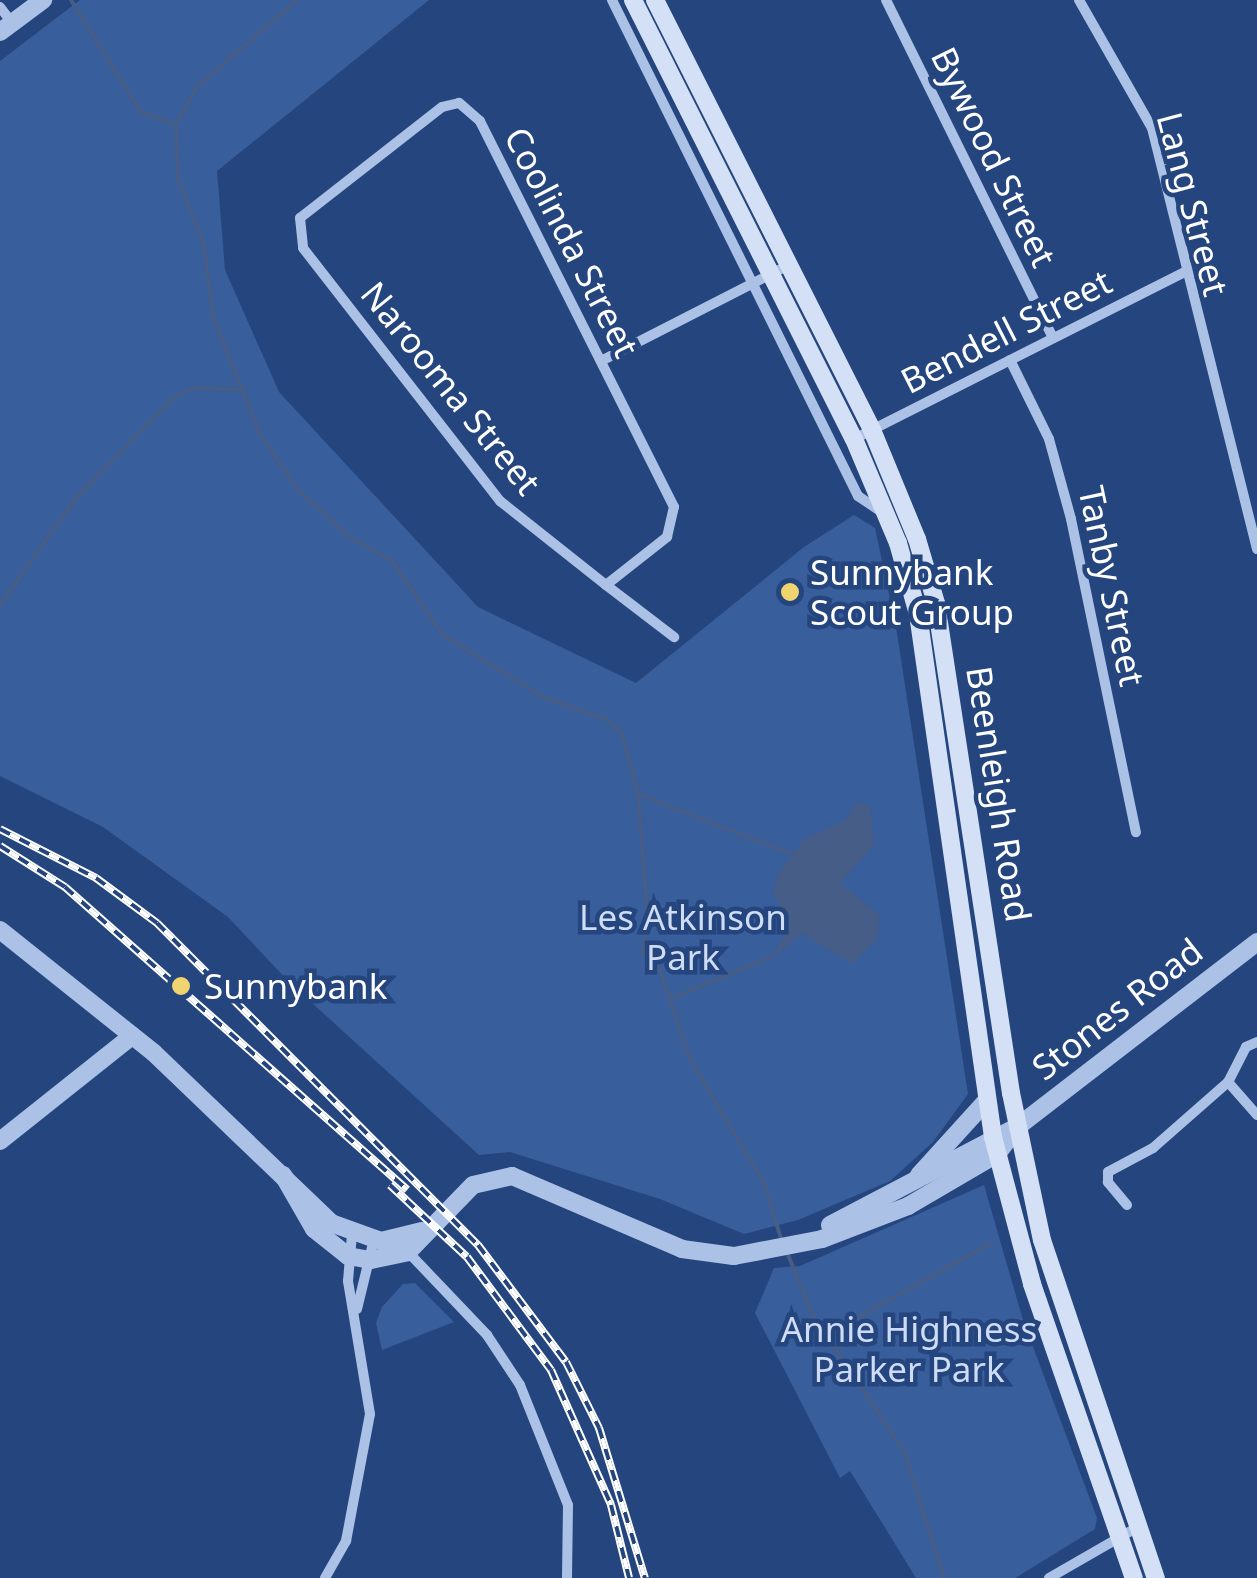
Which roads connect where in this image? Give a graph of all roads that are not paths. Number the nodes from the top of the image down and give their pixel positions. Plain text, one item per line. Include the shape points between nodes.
1 (43, 0) edge
2 (612, 0) edge
3 (633, 0) edge
4 (655, 0) edge
5 (886, 0) edge
6 (1079, 0) edge
7 (0, 7) edge
8 (6, 28) edge
9 (298, 233) joint
10 (789, 265) junction
11 (1184, 272) junction
12 (763, 279) junction
13 (1053, 338) junction
14 (1010, 360) junction
15 (602, 362) junction
16 (872, 430) junction
17 (854, 439) junction
18 (888, 516) junction
19 (1257, 549) edge
20 (606, 585) junction
21 (674, 637) dead end
22 (1136, 832) dead end
23 (0, 930) edge
24 (1257, 942) edge
25 (132, 1036) junction
26 (1257, 1042) edge
27 (1228, 1082) junction
28 (987, 1100) junction
29 (1257, 1115) edge
30 (1017, 1126) junction
31 (0, 1141) edge
32 (995, 1145) junction
33 (283, 1175) junction
34 (904, 1189) junction
35 (1126, 1206) dead end
36 (424, 1230) junction
37 (352, 1234) junction
38 (374, 1239) junction
39 (804, 1241) junction
40 (408, 1252) junction
41 (348, 1256) junction
42 (371, 1260) junction
43 (356, 1320) junction
44 (1141, 1524) junction
45 (1121, 1535) junction
46 (326, 1578) edge
47 (568, 1578) edge
48 (1048, 1578) edge
49 (1134, 1578) edge
50 (1156, 1578) edge

1 - 8 street
2 - 12 street, Beenleigh Road
3 - 12 main road, Beenleigh Road
4 - 10 main road, Beenleigh Road
5 - 13 street, Bywood Street
6 - 11 street, Lang Street via 1152,128
7 - 8 street
9 - 15 street, Coolinda Street via 300,218 442,107 459,103 480,121
9 - 20 street, Narooma Street via 303,248 500,500
10 - 12 street
10 - 16 main road, Beenleigh Road
11 - 13 street, Bendell Street
11 - 19 street, Lang Street
12 - 15 street
12 - 17 main road, Beenleigh Road
12 - 18 street, Beenleigh Road via 858,496
13 - 14 street, Bendell Street
14 - 16 street, Bendell Street
14 - 22 street, Tanby Street via 1050,439
15 - 20 street, Coolinda Street via 674,507 675,522 668,537
16 - 17 street, Bendell Street
16 - 30 main road, Beenleigh Road via 936,603
17 - 18 main road, Beenleigh Road
18 - 28 main road, Beenleigh Road via 918,614
20 - 21 street, Narooma Street
23 - 25 street
24 - 30 street, Stones Road
25 - 31 street
25 - 33 street
26 - 27 street via 1246,1048
27 - 29 street
27 - 35 street via 1153,1148 1108,1172
28 - 32 main road, Beenleigh Road
28 - 34 street, Stones Road
30 - 32 street, Stones Road
30 - 44 main road, Beenleigh Road via 1042,1240
32 - 34 street, Stones Road
32 - 39 street, Stones Road via 908,1206
32 - 45 main road, Beenleigh Road via 1032,1284
33 - 37 street via 310,1205
33 - 41 street via 314,1229
34 - 39 street, Stones Road
36 - 38 street
36 - 39 street, Stones Road via 473,1184 512,1176 682,1248 766,1253
36 - 40 street, Stones Road
37 - 38 street
37 - 41 street
38 - 42 street
40 - 42 street
40 - 47 street via 471,1317 520,1385 568,1505
41 - 42 street
41 - 43 street
42 - 43 street
43 - 46 street via 370,1414 346,1541
44 - 45 street
44 - 50 main road, Beenleigh Road
45 - 48 street
45 - 49 main road, Beenleigh Road

